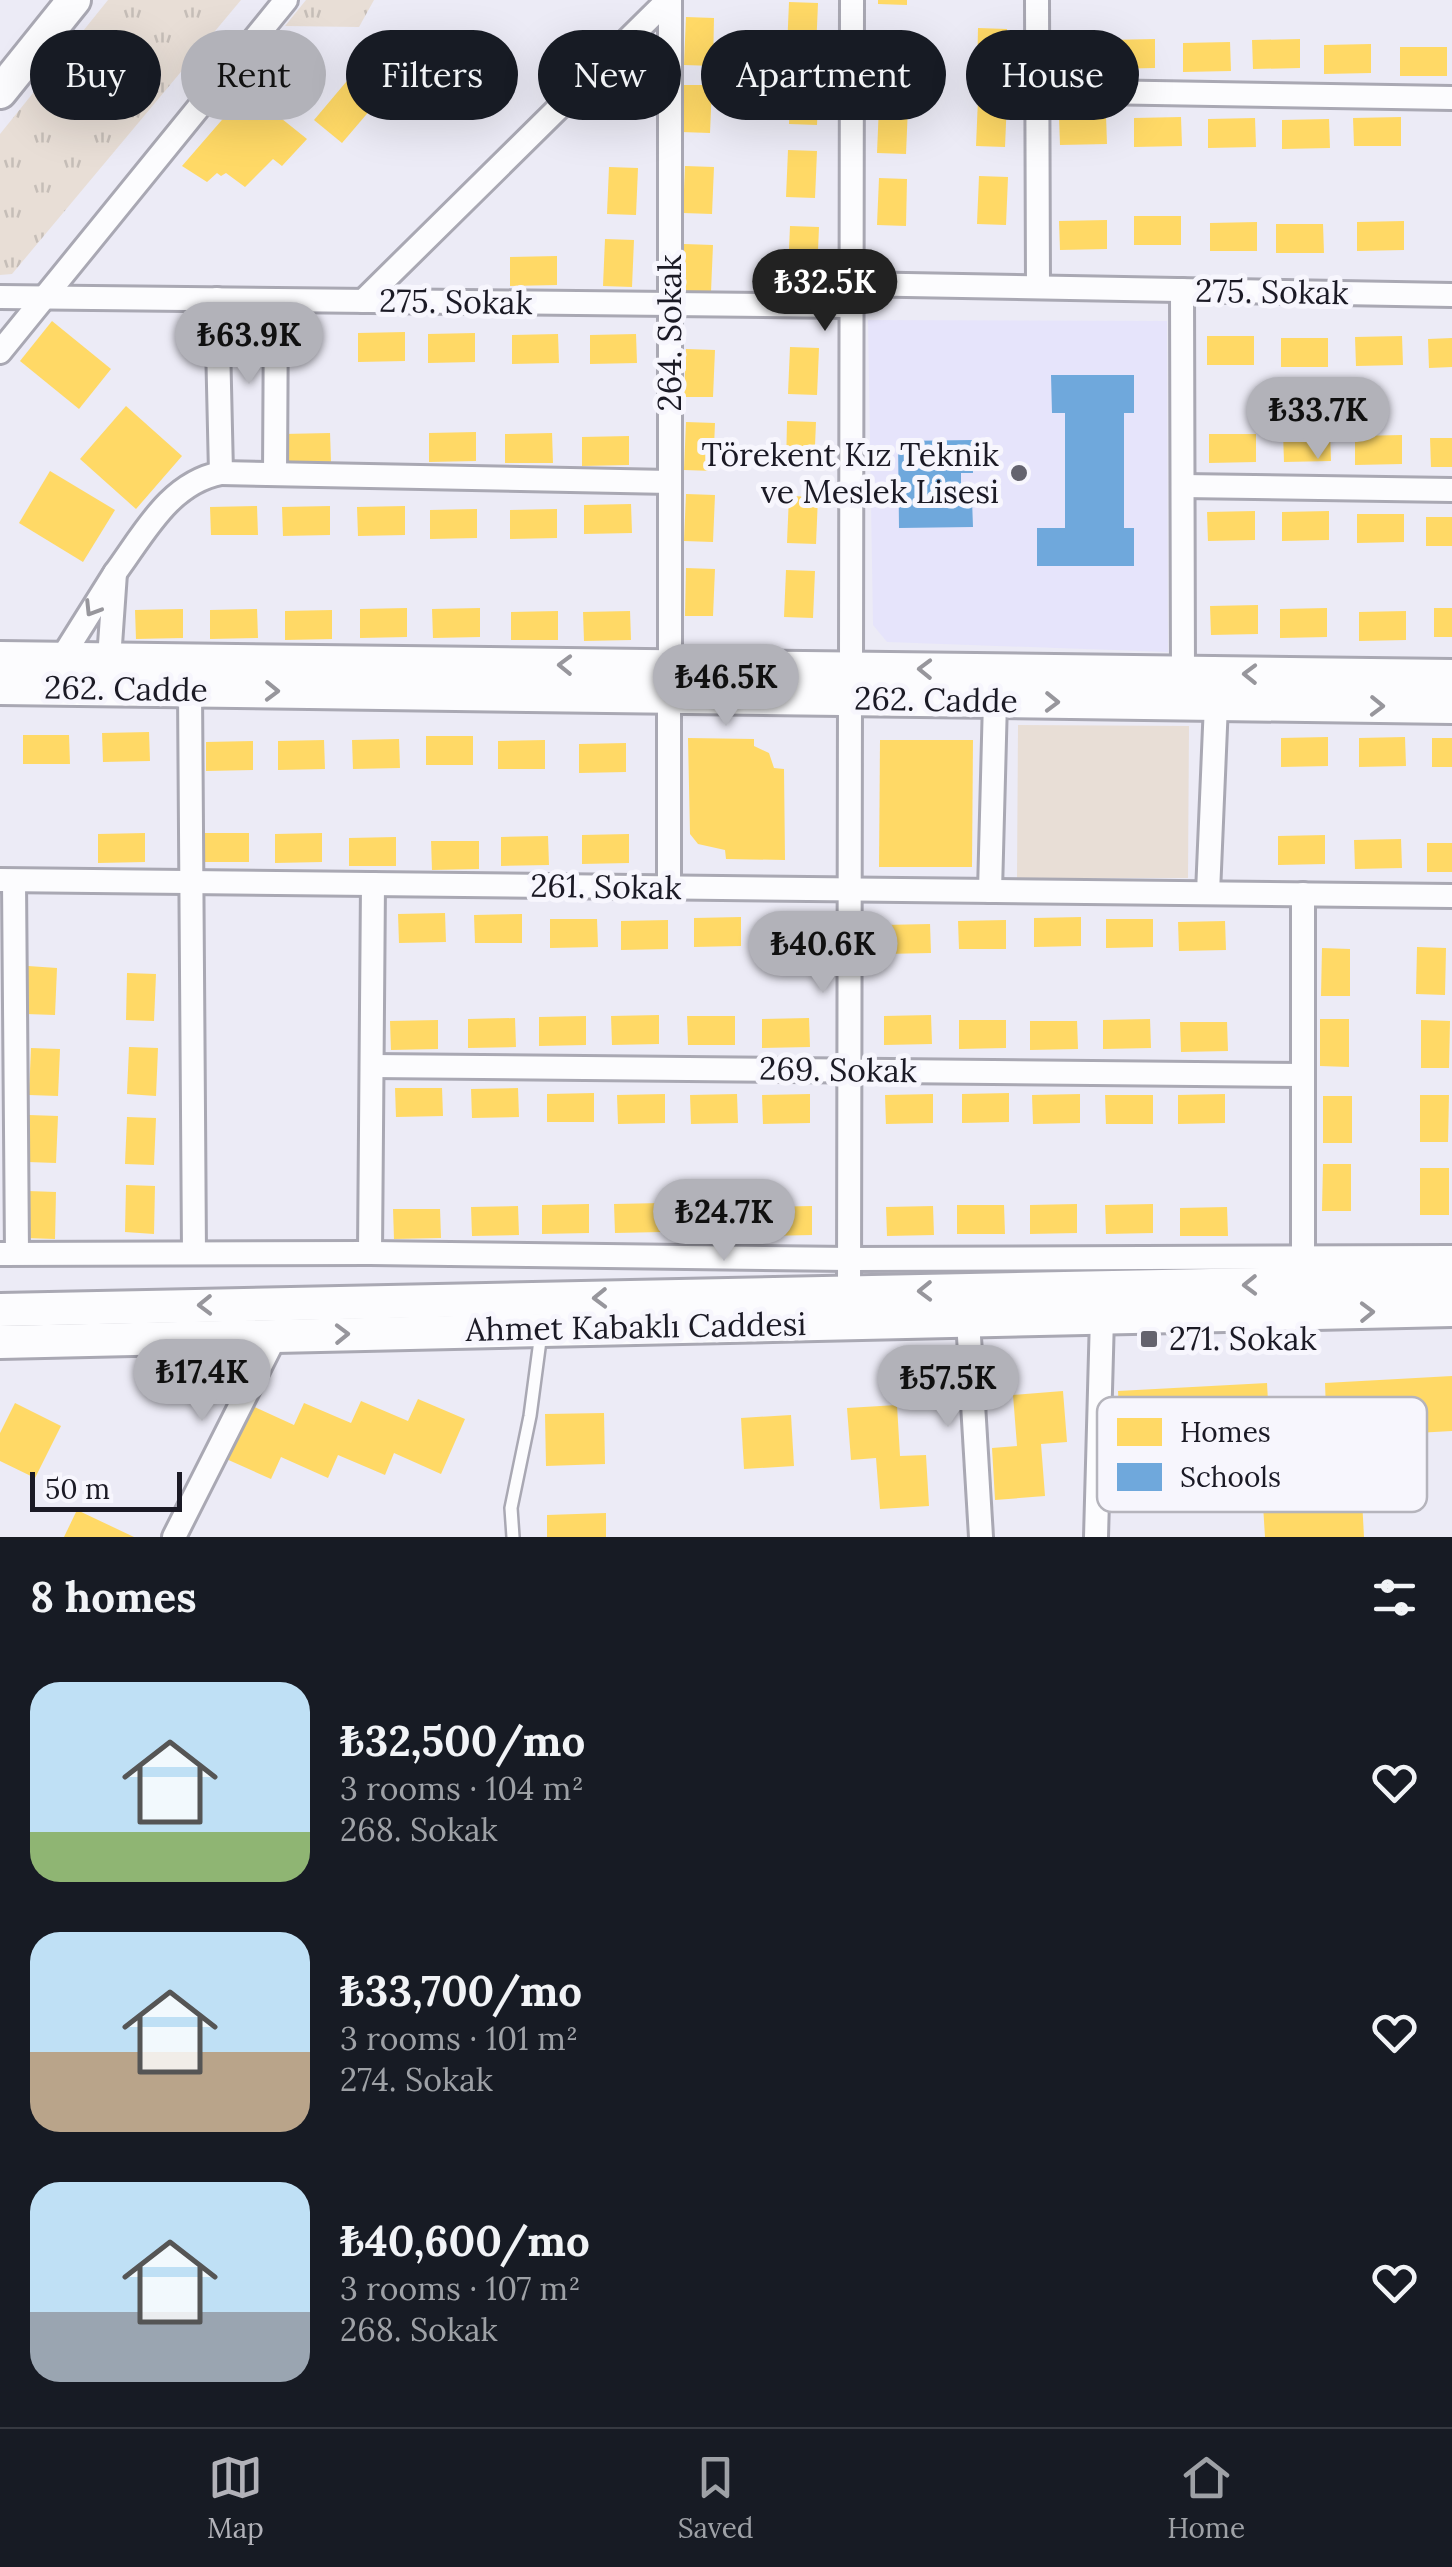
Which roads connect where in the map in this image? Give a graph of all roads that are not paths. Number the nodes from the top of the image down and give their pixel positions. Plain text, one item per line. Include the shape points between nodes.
1 (74, 0) edge
2 (286, 0) edge
3 (669, 0) edge
4 (852, 0) edge
5 (1037, 0) edge
6 (1037, 30) edge
7 (0, 92) edge
8 (1139, 93) edge
9 (1452, 98) edge
10 (1038, 120) edge
11 (1038, 287) junction
12 (1182, 290) junction
13 (851, 295) junction
14 (1452, 295) edge
15 (0, 297) edge
16 (45, 298) junction
17 (217, 299) junction
18 (276, 300) junction
19 (363, 301) junction
20 (670, 304) junction
21 (0, 352) edge
22 (221, 474) junction
23 (275, 474) junction
24 (670, 482) junction
25 (1183, 486) junction
26 (1452, 490) edge
27 (115, 573) junction
28 (0, 658) edge
29 (61, 658) junction
30 (108, 659) junction
31 (1183, 673) junction
32 (1452, 676) edge
33 (670, 682) junction
34 (850, 684) junction
35 (0, 688) edge
36 (190, 690) junction
37 (995, 701) junction
38 (1216, 704) junction
39 (1452, 707) edge
40 (7, 881) edge
41 (189, 882) junction
42 (373, 884) junction
43 (669, 888) junction
44 (850, 890) junction
45 (990, 891) junction
46 (1208, 893) junction
47 (1303, 894) junction
48 (1452, 896) edge
49 (372, 1066) junction
50 (849, 1070) junction
51 (1303, 1074) junction
52 (8, 1253) edge
53 (194, 1253) junction
54 (370, 1253) junction
55 (1303, 1257) junction
56 (1452, 1257) edge
57 (849, 1258) junction
58 (1452, 1280) edge
59 (848, 1292) junction
60 (0, 1310) edge
61 (1452, 1310) edge
62 (1102, 1317) junction
63 (968, 1320) junction
64 (541, 1329) junction
65 (276, 1335) junction
66 (0, 1342) edge
67 (1100, 1397) edge
68 (1097, 1500) edge
69 (174, 1537) edge
70 (513, 1537) edge
71 (981, 1537) edge
72 (1096, 1537) edge

1 - 7 main road
2 - 16 street
3 - 19 street
3 - 20 street, 264. Sokak
4 - 13 street
5 - 6 street
8 - 9 street
10 - 11 street
11 - 12 street, 275. Sokak
11 - 13 street, 275. Sokak
12 - 14 street, 275. Sokak
12 - 25 street
13 - 20 street, 275. Sokak
13 - 34 street
15 - 16 street, 275. Sokak
16 - 17 street, 275. Sokak
16 - 21 street
17 - 18 street, 275. Sokak
17 - 22 street
18 - 19 street, 275. Sokak
18 - 23 street
19 - 20 street, 275. Sokak
20 - 24 street, 264. Sokak
22 - 23 street
22 - 27 street via 176,495
23 - 24 street
24 - 33 street, 264. Sokak
25 - 26 street
25 - 31 street
27 -> 29 street
27 - 30 street
28 - 29 main road, 262. Cadde
29 - 30 main road, 262. Cadde
33 -> 30 main road, 262. Cadde
32 -> 31 main road, 262. Cadde
31 -> 34 main road, 262. Cadde
33 - 34 main road, 262. Cadde
36 -> 33 main road, 262. Cadde
33 - 43 street, 264. Sokak
34 - 37 main road, 262. Cadde
34 - 44 street
35 - 36 main road, 262. Cadde
36 - 41 street
37 -> 38 main road, 262. Cadde
37 - 45 street
38 -> 39 main road, 262. Cadde
38 - 46 street
40 - 41 street, 261. Sokak
40 - 52 street
41 - 42 street, 261. Sokak
41 - 53 street
42 - 43 street, 261. Sokak
42 - 49 street
43 - 44 street, 261. Sokak
44 - 45 street, 261. Sokak
44 - 50 street
45 - 46 street, 261. Sokak
46 - 47 street, 261. Sokak
47 - 48 street, 261. Sokak
47 - 51 street
49 - 50 street, 269. Sokak
49 - 54 street
50 - 51 street, 269. Sokak
50 - 57 street
51 - 55 street
52 - 53 street
53 - 54 street
54 - 57 street
55 - 56 street
55 - 57 street
57 - 59 street
58 -> 59 main road, Ahmet Kabaklı Caddesi
59 -> 60 main road, Ahmet Kabaklı Caddesi
62 -> 61 main road, Ahmet Kabaklı Caddesi
62 - 63 main road, Ahmet Kabaklı Caddesi
62 - 67 street
63 - 64 main road, Ahmet Kabaklı Caddesi
63 - 71 street
65 -> 64 main road, Ahmet Kabaklı Caddesi
64 - 70 lane via 511,1508
65 - 66 main road, Ahmet Kabaklı Caddesi
65 - 69 street
68 - 72 street

